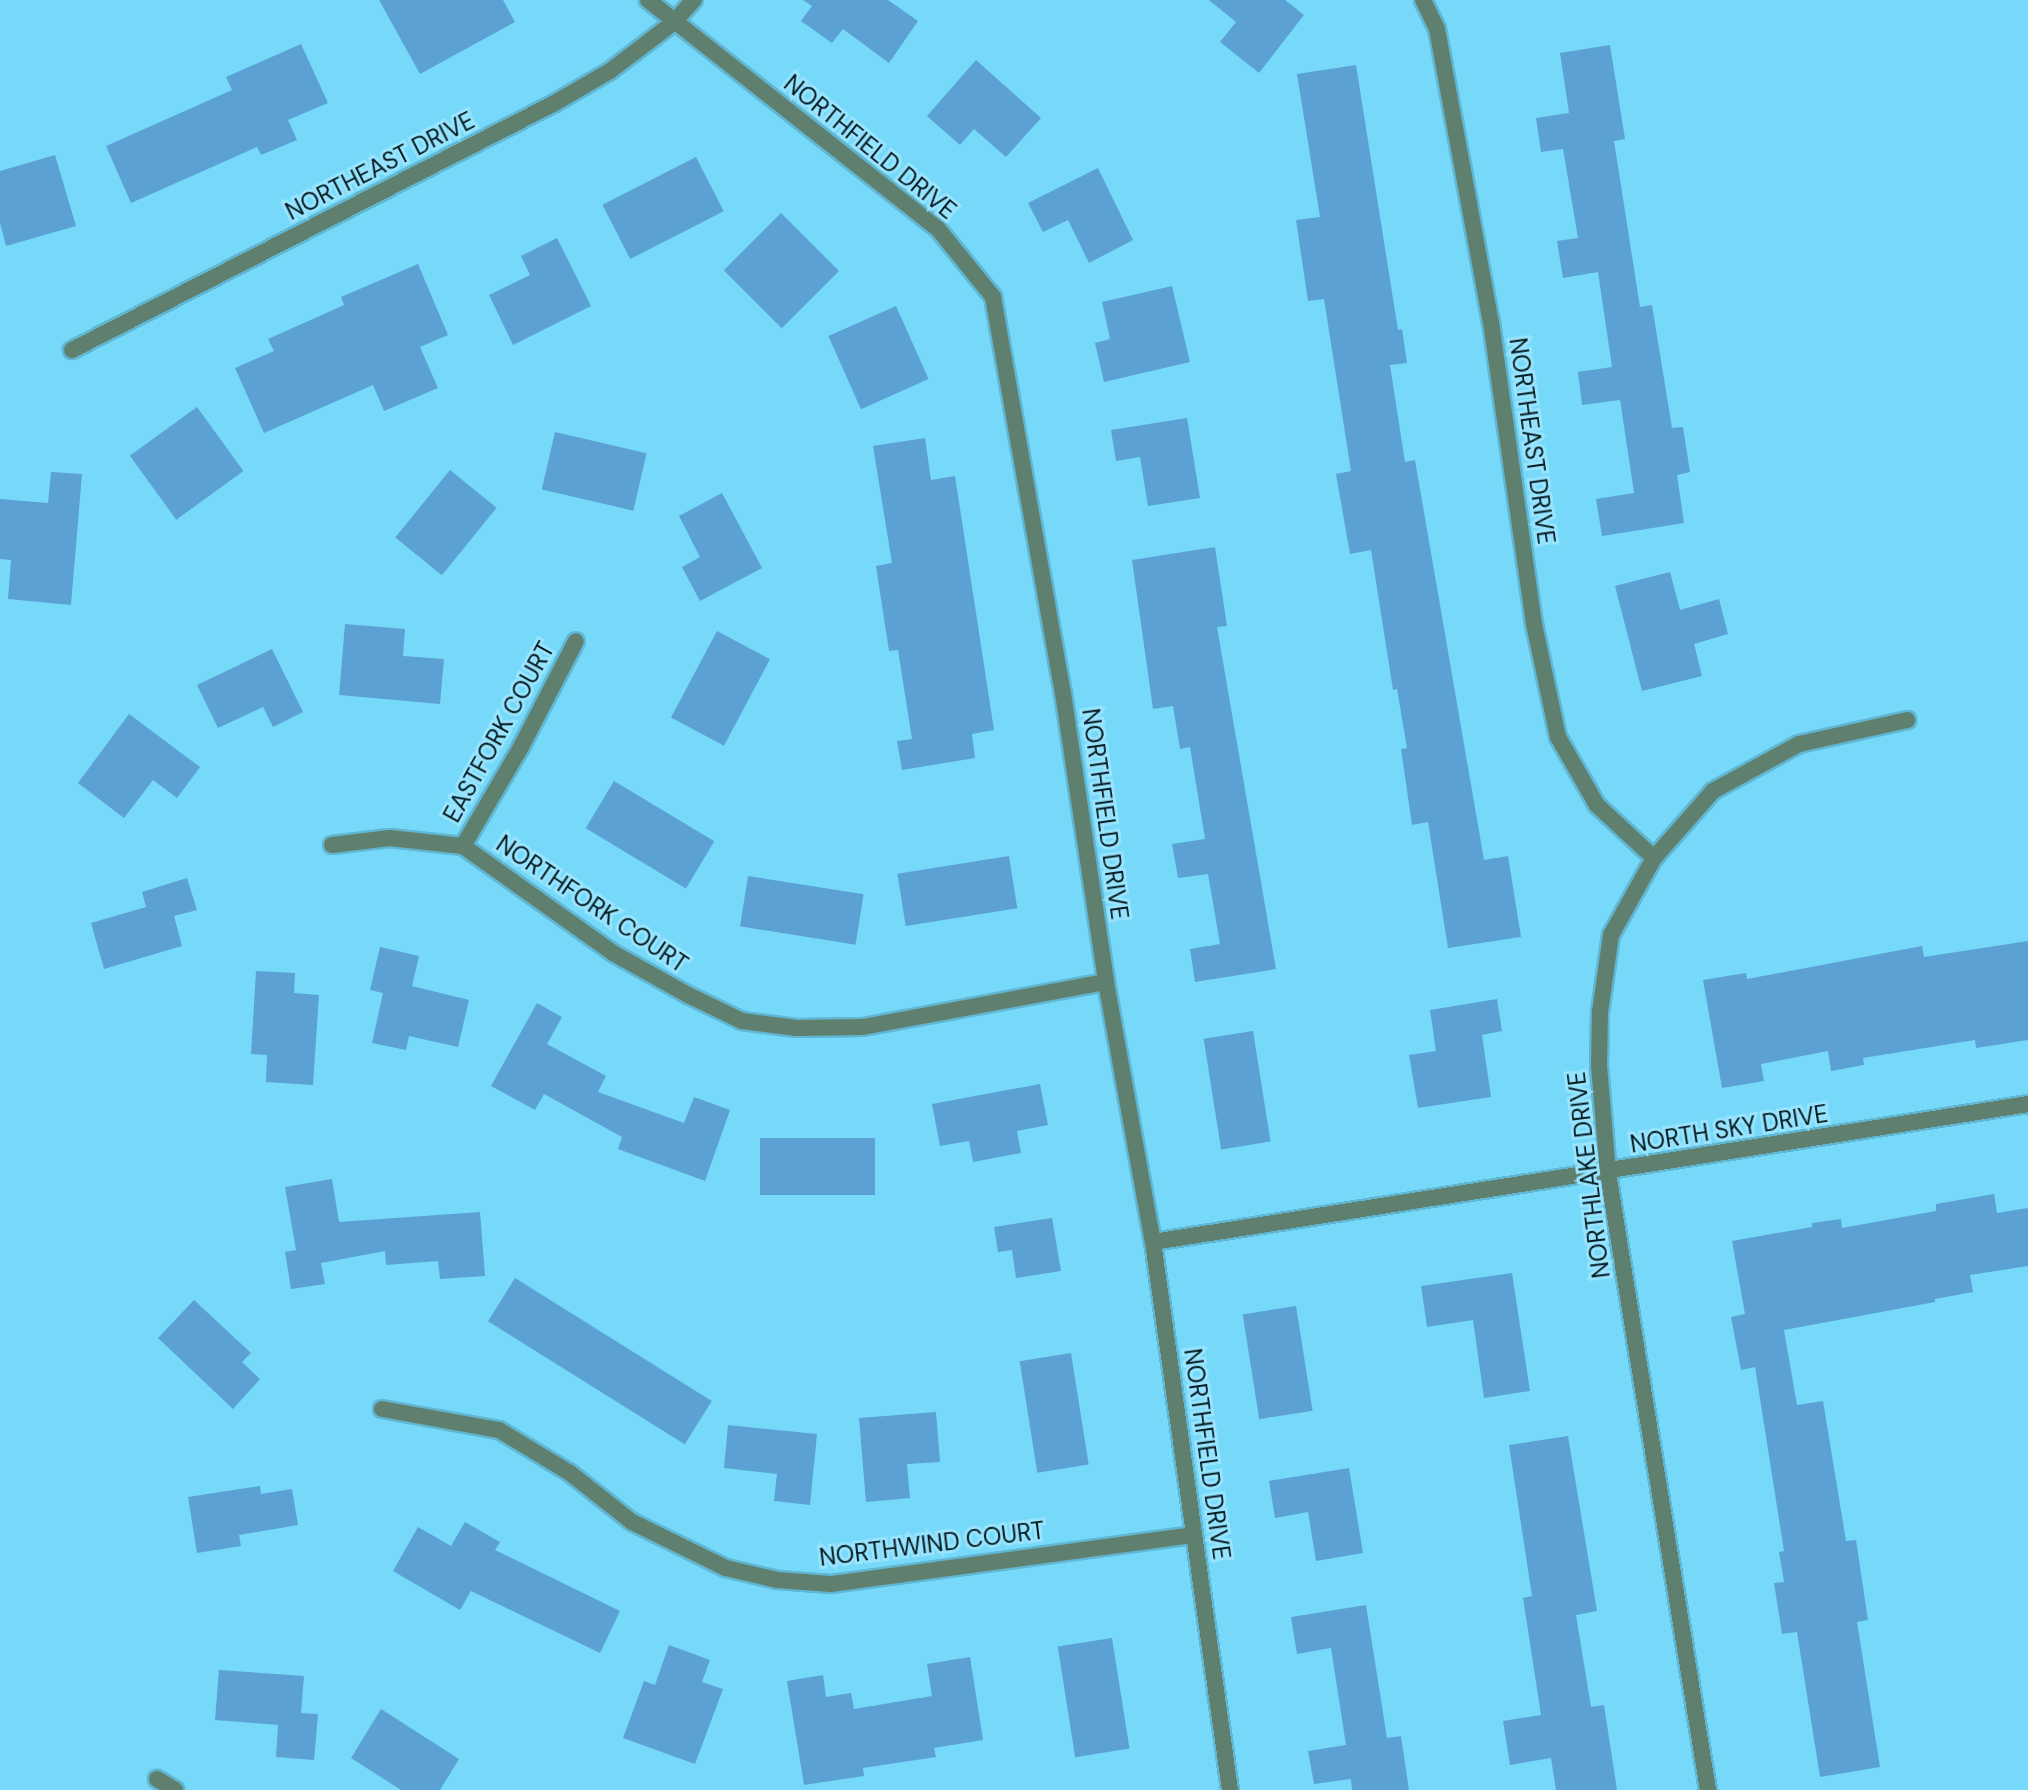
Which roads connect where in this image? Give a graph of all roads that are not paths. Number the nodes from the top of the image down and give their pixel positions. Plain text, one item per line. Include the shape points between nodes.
1 (648, 0) edge
2 (694, 0) edge
3 (1423, 0) edge
4 (674, 22) junction
5 (72, 350) dead end
6 (576, 641) dead end
7 (1907, 720) dead end
8 (332, 845) dead end
9 (463, 846) junction
10 (1654, 858) junction
11 (1106, 982) junction
12 (2028, 1104) edge
13 (1608, 1173) junction
14 (1153, 1242) junction
15 (382, 1409) dead end
16 (1194, 1535) junction
17 (157, 1779) dead end
18 (175, 1790) edge
19 (1230, 1790) edge
20 (1708, 1790) edge

1 - 4 street, NORTHFIELD DRIVE
2 - 4 street, NORTHEAST DRIVE
3 - 10 street, NORTHEAST DRIVE via 1437,29 1491,322 1534,624 1558,737 1597,805
4 - 5 street, NORTHEAST DRIVE via 610,71 553,104
4 - 11 street, NORTHFIELD DRIVE via 938,229 993,297 1063,693
6 - 9 street, EASTFORK COURT
7 - 10 street, NORTHLAKE DRIVE via 1787,750 1713,791
8 - 9 street, NORTHFORK COURT via 390,838
9 - 11 street, NORTHFORK COURT via 613,953 742,1021 797,1028 863,1027
10 - 13 street, NORTHLAKE DRIVE via 1611,935 1602,996 1599,1065
11 - 14 street, NORTHFIELD DRIVE
12 - 13 street, NORTH SKY DRIVE
13 - 14 street, NORTH SKY DRIVE
13 - 20 street, NORTHLAKE DRIVE
14 - 16 street, NORTHFIELD DRIVE
15 - 16 street, NORTHWIND COURT via 499,1430 570,1473 632,1522 726,1568 777,1580 831,1584
16 - 19 street, NORTHFIELD DRIVE
17 - 18 street

